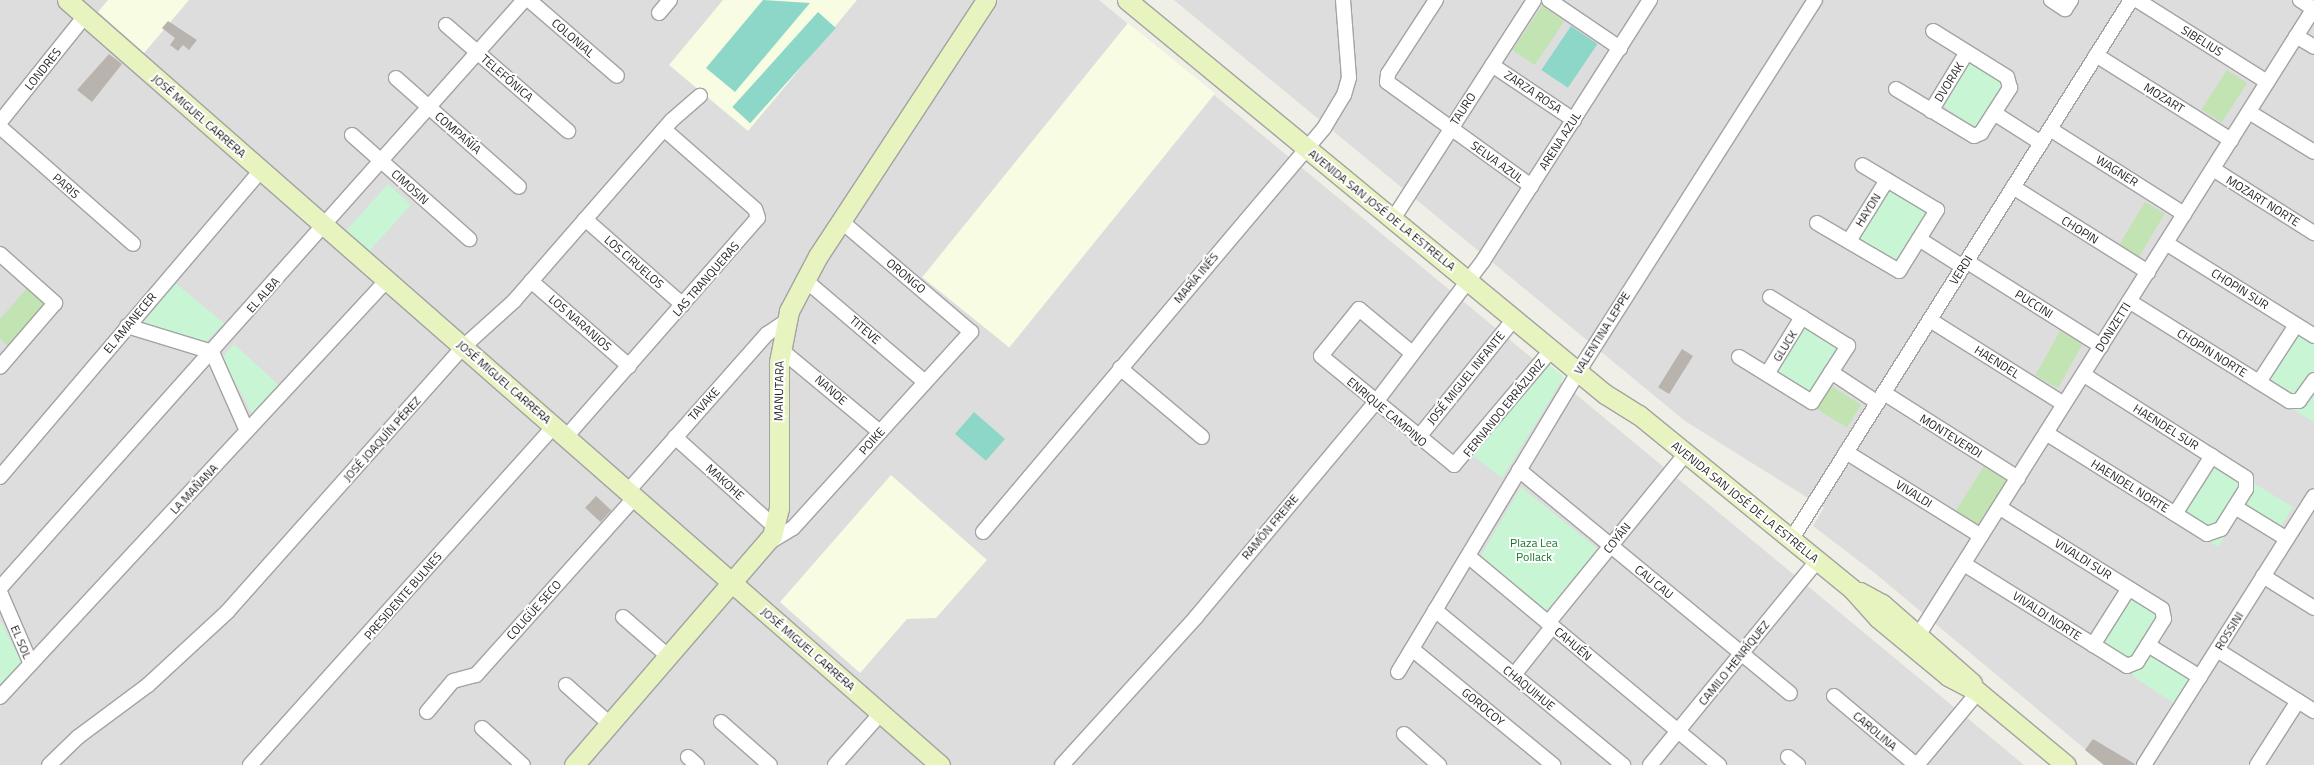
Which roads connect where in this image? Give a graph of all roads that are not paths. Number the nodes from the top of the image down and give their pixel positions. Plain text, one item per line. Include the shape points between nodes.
1 (67, 0) edge
2 (524, 0) edge
3 (529, 0) edge
4 (670, 0) edge
5 (986, 0) edge
6 (1127, 0) edge
7 (1142, 0) edge
8 (1343, 0) edge
9 (1436, 0) edge
10 (1534, 0) edge
11 (1549, 0) edge
12 (1650, 0) edge
13 (1815, 0) edge
14 (2051, 0) edge
15 (2300, 0) edge
16 (2131, 1) edge
17 (2068, 5) edge
18 (2314, 8) edge
19 (658, 14) dead end
20 (85, 16) junction
21 (446, 25) dead end
22 (1933, 31) dead end
23 (2296, 36) junction
24 (2314, 47) edge
25 (1620, 48) junction
26 (1967, 52) junction
27 (478, 53) junction
28 (2096, 55) junction
29 (1492, 65) junction
30 (617, 76) dead end
31 (396, 78) dead end
32 (2267, 82) junction
33 (1896, 89) dead end
34 (700, 96) dead end
35 (430, 108) junction
36 (1931, 111) junction
37 (2249, 112) junction
38 (1994, 113) junction
39 (1574, 120) junction
40 (0, 122) edge
41 (0, 127) edge
42 (664, 129) junction
43 (1451, 129) junction
44 (2050, 129) junction
45 (568, 131) dead end
46 (352, 135) dead end
47 (2231, 140) junction
48 (2041, 143) junction
49 (1310, 144) junction
50 (2314, 152) edge
51 (382, 162) junction
52 (1862, 165) dead end
53 (2213, 169) junction
54 (261, 170) junction
55 (1887, 180) junction
56 (1531, 186) junction
57 (519, 187) dead end
58 (2013, 187) junction
59 (2184, 214) junction
60 (1395, 215) junction
61 (585, 219) junction
62 (840, 220) junction
63 (1817, 222) dead end
64 (326, 226) junction
65 (2314, 233) edge
66 (469, 239) dead end
67 (1919, 239) junction
68 (1849, 241) junction
69 (2166, 243) junction
70 (133, 244) dead end
71 (0, 254) edge
72 (1965, 264) junction
73 (2148, 272) junction
74 (1471, 276) junction
75 (804, 279) junction
76 (387, 280) junction
77 (532, 281) junction
78 (1770, 297) dead end
79 (2129, 301) junction
80 (683, 305) junction
81 (1802, 317) junction
82 (1514, 318) junction
83 (1930, 320) junction
84 (785, 322) junction
85 (2296, 325) junction
86 (127, 326) junction
87 (971, 332) joint
88 (2314, 336) edge
89 (2101, 346) junction
90 (464, 347) junction
91 (780, 349) junction
92 (1552, 349) junction
93 (212, 352) junction
94 (1412, 353) junction
95 (1738, 357) dead end
96 (2, 360) edge
97 (629, 366) junction
98 (1581, 367) junction
99 (1120, 368) junction
100 (1831, 372) junction
101 (1767, 374) junction
102 (2083, 374) junction
103 (2314, 380) edge
104 (925, 382) junction
105 (2259, 382) junction
106 (1880, 398) junction
107 (1376, 402) junction
108 (2064, 404) junction
109 (247, 432) junction
110 (560, 432) junction
111 (880, 432) junction
112 (2046, 433) junction
113 (675, 437) junction
114 (1202, 438) dead end
115 (1418, 438) junction
116 (1846, 452) junction
117 (1686, 453) junction
118 (2212, 456) junction
119 (1454, 465) joint
120 (1519, 470) junction
121 (0, 477) edge
122 (2018, 478) junction
123 (631, 494) junction
124 (2314, 496) edge
125 (2000, 507) junction
126 (2235, 507) junction
127 (2175, 514) junction
128 (983, 532) dead end
129 (771, 535) junction
130 (1981, 536) junction
131 (2287, 539) junction
132 (1791, 540) junction
133 (1611, 546) junction
134 (1468, 556) junction
135 (1817, 562) junction
136 (1964, 564) junction
137 (2264, 576) junction
138 (734, 584) junction
139 (2130, 588) junction
140 (0, 590) edge
141 (2314, 608) edge
142 (1435, 610) junction
143 (623, 617) dead end
144 (1550, 625) junction
145 (1915, 640) junction
146 (2148, 644) junction
147 (2092, 645) junction
148 (1412, 648) junction
149 (2217, 650) junction
150 (1742, 653) junction
151 (669, 657) junction
152 (31, 664) junction
153 (1398, 672) dead end
154 (1514, 675) junction
155 (2200, 677) junction
156 (566, 684) dead end
157 (1978, 692) junction
158 (1790, 693) dead end
159 (1834, 696) dead end
160 (0, 697) edge
161 (2298, 701) junction
162 (2314, 711) edge
163 (427, 712) dead end
164 (881, 713) junction
165 (721, 722) dead end
166 (610, 724) junction
167 (482, 728) dead end
168 (1678, 731) junction
169 (1404, 734) dead end
170 (49, 765) edge
171 (250, 765) edge
172 (523, 765) edge
173 (574, 765) edge
174 (770, 765) edge
175 (835, 765) edge
176 (940, 765) edge
177 (1062, 765) edge
178 (1439, 765) edge
179 (1553, 765) edge
180 (1623, 765) edge
181 (1650, 765) edge
182 (1719, 765) edge
183 (1916, 765) edge
184 (2066, 765) edge
185 (2144, 765) edge
186 (2257, 765) edge

1 - 20 main road, JOSÉ MIGUEL CARRERA
2 - 27 street, EL ALBA
3 - 30 street, COLONIAL
4 - 19 street
5 - 62 main road, MANUTARA
6 - 49 main road, AVENIDA SAN JOSÉ DE LA ESTRELLA
7 - 49 main road, AVENIDA SAN JOSÉ DE LA ESTRELLA
8 - 49 street, MARÍA INÉS via 1347,86 1324,128
9 - 43 street, SELVA AZUL via 1386,77 1389,85
10 - 29 street, TAURO
11 - 25 street
12 - 25 street, ARENA AZUL
13 - 98 street, VALENTINA LEPPE
14 - 17 street
15 - 18 street
16 - 28 street, VERDI
16 - 32 street, SIBELIUS
18 - 23 street, DONIZETTI
20 - 40 street, LONDRES
20 - 54 main road, JOSÉ MIGUEL CARRERA
21 - 27 street, TELEFÓNICA
22 - 26 street
23 - 24 street
23 - 32 street, DONIZETTI
25 - 39 street, ARENA AZUL
26 - 36 street, DVORAK
26 - 38 street via 2011,82
27 - 35 street, EL ALBA
27 - 45 street, TELEFÓNICA
28 - 44 street, VERDI
28 - 47 street, MOZART
29 - 39 street, ZARZA ROSA
29 - 43 street, TAURO
31 - 35 street, COMPAÑÍA
32 - 37 street, DONIZETTI
33 - 36 street
34 - 42 street, JOSÉ JOAQUÍN PÉREZ
35 - 51 street, EL ALBA
35 - 57 street, COMPAÑÍA
36 - 38 street via 1974,136 1981,133
37 - 47 street, DONIZETTI
37 - 50 street
38 - 48 street
39 - 56 street, ARENA AZUL
41 - 70 street, PARIS
42 - 61 street, JOSÉ JOAQUÍN PÉREZ
42 - 80 street, LAS TRANQUERAS via 758,215
43 - 56 street, SELVA AZUL
43 - 60 street, TAURO
44 - 48 street, VERDI
44 - 59 street, WAGNER
46 - 51 street, CIMOSIN
47 - 53 street, DONIZETTI
48 - 58 street, VERDI
49 - 60 main road, AVENIDA SAN JOSÉ DE LA ESTRELLA
49 - 99 street, MARÍA INÉS
51 - 64 street, EL ALBA
51 - 66 street, CIMOSIN
52 - 55 street
53 - 59 street, DONIZETTI
53 - 65 street, MOZART NORTE
54 - 64 main road, JOSÉ MIGUEL CARRERA
54 - 86 street, EL AMANECER
55 - 67 street via 1937,210
55 - 68 street, HAYDN
56 - 74 street, ARENA AZUL
58 - 72 street, VERDI
58 - 73 street, CHOPIN
59 - 69 street, DONIZETTI
60 - 74 main road, AVENIDA SAN JOSÉ DE LA ESTRELLA
61 - 77 street, JOSÉ JOAQUÍN PÉREZ
61 - 80 street, LOS CIRUELOS
62 - 75 main road, MANUTARA
62 - 87 street, ORONGO
63 - 68 street
64 - 76 main road, JOSÉ MIGUEL CARRERA
64 - 93 street, EL ALBA
67 - 68 street via 1900,271
67 - 72 street, PUCCINI
69 - 73 street, DONIZETTI
69 - 85 street, CHOPIN SUR
71 - 96 street via 55,303
72 - 83 street, VERDI
72 - 89 street, PUCCINI
73 - 79 street, DONIZETTI
74 - 82 main road, AVENIDA SAN JOSÉ DE LA ESTRELLA
74 - 94 street, RAMÓN FREIRE
74 - 98 main road, AVENIDA SAN JOSÉ DE LA ESTRELLA
75 - 84 main road, MANUTARA
75 - 104 street, TITEVE
76 - 90 main road, JOSÉ MIGUEL CARRERA
76 - 109 street, LA MAÑANA
77 - 90 street, JOSÉ JOAQUÍN PÉREZ
77 - 97 street, LOS NARANJOS
78 - 81 street
79 - 89 street, DONIZETTI
79 - 105 street, CHOPIN NORTE
80 - 97 street, LAS TRANQUERAS
81 - 100 street via 1848,346
81 - 101 street, GLUCK
82 - 92 main road, AVENIDA SAN JOSÉ DE LA ESTRELLA
82 - 115 street, JOSÉ MIGUEL INFANTE
83 - 106 street, VERDI
83 - 108 street, HAENDEL
84 - 91 main road, MANUTARA
84 - 113 street, TAVAKE via 767,334
85 - 88 street, CHOPIN SUR
85 - 105 street
86 - 93 street
86 - 121 street, EL AMANECER
87 - 104 street, POIKE
89 - 102 street, DONIZETTI
90 - 110 main road, JOSÉ MIGUEL CARRERA
90 - 170 street, JOSÉ JOAQUÍN PÉREZ via 227,612 148,685 78,737
91 - 111 street, NANOE
91 - 129 main road, MANUTARA via 778,508
92 - 98 main road, AVENIDA SAN JOSÉ DE LA ESTRELLA
92 - 119 street, FERNANDO ERRÁZURIZ
93 - 109 street
93 - 140 street, EL ALBA
94 - 107 street, RAMÓN FREIRE
94 - 107 street, ENRIQUE CAMPINO via 1358,309 1322,356
95 - 101 street
97 - 110 street, LAS TRANQUERAS
98 - 117 main road, AVENIDA SAN JOSÉ DE LA ESTRELLA via 1620,392 1640,416
98 - 120 street, VALENTINA LEPPE
99 - 114 street
99 - 128 street, MARÍA INÉS
100 - 101 street via 1812,402
100 - 106 street, MONTEVERDI
102 - 108 street, DONIZETTI
102 - 118 street, HAENDEL SUR
103 - 105 street, CHOPIN NORTE via 2296,403
104 - 111 street, POIKE
106 - 116 street, VERDI
106 - 122 street, MONTEVERDI
107 - 115 street, ENRIQUE CAMPINO
107 - 177 street, RAMÓN FREIRE via 1196,617
108 - 112 street, DONIZETTI
109 - 152 street, LA MAÑANA
110 - 123 main road, JOSÉ MIGUEL CARRERA
110 - 171 street, PRESIDENTE BULNES
111 - 129 street, POIKE via 793,528
112 - 122 street, DONIZETTI
112 - 127 street, HAENDEL NORTE
113 - 123 street, TAVAKE
113 - 129 street, MAKOHE
115 - 119 street, ENRIQUE CAMPINO
116 - 130 street, VIVALDI
116 - 132 street, VERDI
117 - 132 main road, AVENIDA SAN JOSÉ DE LA ESTRELLA
117 - 133 street, COYÁN
118 - 126 street, HAENDEL SUR via 2247,482
118 - 127 street
120 - 133 street, CAU CAU
120 - 134 street, VALENTINA LEPPE
122 - 125 street, DONIZETTI
123 - 138 main road, JOSÉ MIGUEL CARRERA
123 - 163 street, COLIGÜE SECO via 476,675 454,681
124 - 131 street, ROSSINI
125 - 130 street, DONIZETTI
125 - 139 street, VIVALDI SUR
126 - 127 street, HAENDEL NORTE via 2214,534 2207,534
126 - 131 street
129 - 138 main road
130 - 136 street, DONIZETTI
131 - 137 street, ROSSINI
132 - 135 main road, AVENIDA SAN JOSÉ DE LA ESTRELLA
133 - 144 street, COYÁN
133 - 150 street, CAU CAU
134 - 142 street, VALENTINA LEPPE
134 - 144 street, CAHUÉN
135 - 145 main road, AVENIDA SAN JOSÉ DE LA ESTRELLA via 1852,589 1882,604
135 - 150 street, CAMILO HENRÍQUEZ
136 - 145 street, DONIZETTI
136 - 147 street, VIVALDI NORTE
137 - 141 street
137 - 149 street, ROSSINI
138 - 151 main road
138 - 164 main road, JOSÉ MIGUEL CARRERA
139 - 146 street, VIVALDI SUR via 2166,613
139 - 147 street
140 - 152 street, EL SOL
142 - 148 street, VALENTINA LEPPE
142 - 154 street, CHAQUIHUE
143 - 151 street
144 - 154 street, COYÁN
144 - 168 street, CAHUÉN
145 - 157 main road, AVENIDA SAN JOSÉ DE LA ESTRELLA via 1963,673
146 - 147 street, VIVALDI NORTE via 2130,666
146 - 155 street
148 - 153 street, VALENTINA LEPPE
148 - 179 street, GOROCOY
149 - 155 street, ROSSINI
149 - 161 street
150 - 158 street, CAU CAU
150 - 168 street, CAMILO HENRÍQUEZ
151 - 166 main road
152 - 160 street, LA MAÑANA
154 - 180 street, CHAQUIHUE
155 - 185 street, ROSSINI
156 - 166 street
157 - 183 street
157 - 184 main road, AVENIDA SAN JOSÉ DE LA ESTRELLA
159 - 183 street, CAROLINA
161 - 162 street
161 - 186 street
164 - 175 street
164 - 176 main road, JOSÉ MIGUEL CARRERA
165 - 174 street
166 - 173 main road
167 - 172 street
168 - 181 street, CAMILO HENRÍQUEZ
168 - 182 street, CAHUÉN
169 - 178 street

